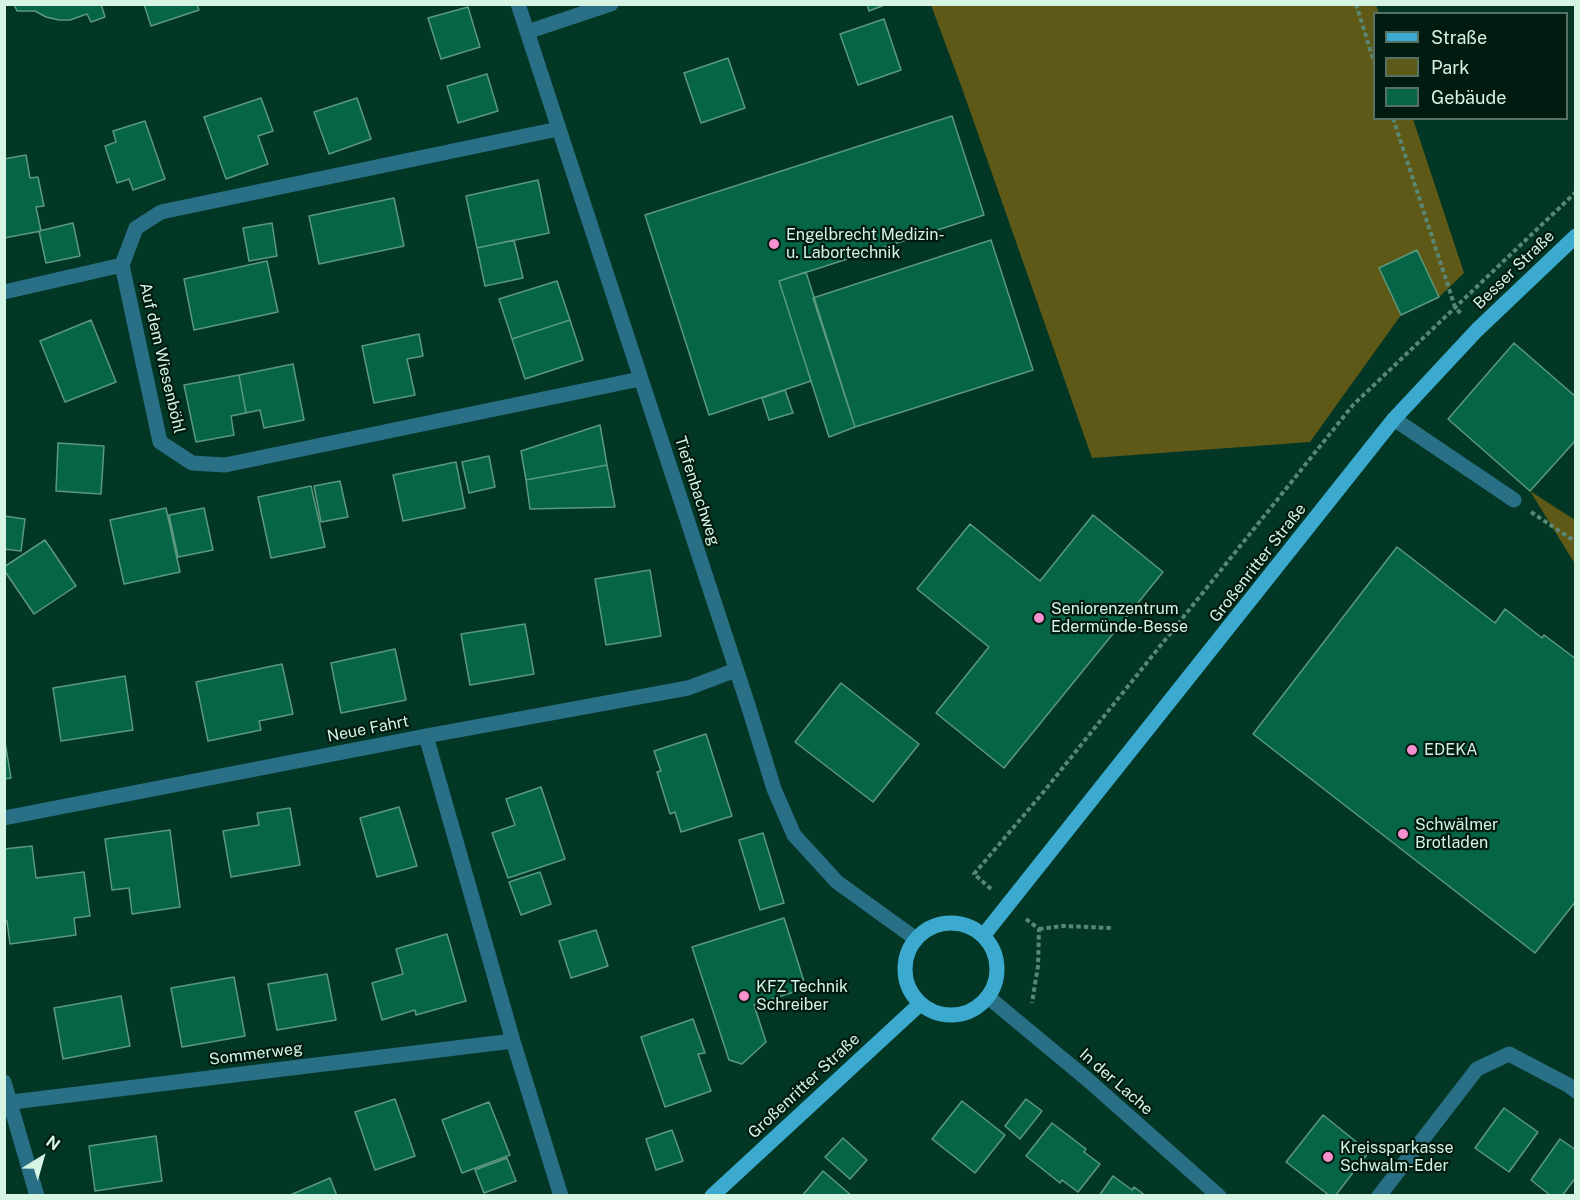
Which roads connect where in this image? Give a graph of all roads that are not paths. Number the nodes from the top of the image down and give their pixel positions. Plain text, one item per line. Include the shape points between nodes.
1 (519, 4) edge
2 (610, 4) edge
3 (527, 32) junction
4 (558, 129) junction
5 (1575, 236) edge
6 (122, 265) junction
7 (4, 292) edge
8 (1477, 330) joint
9 (640, 379) junction
10 (1394, 419) junction
11 (1514, 500) road end
12 (736, 670) junction
13 (426, 736) junction
14 (4, 818) edge
15 (983, 936) junction
16 (916, 939) junction
17 (988, 997) junction
18 (920, 1004) junction
19 (513, 1041) junction
20 (4, 1082) edge
21 (1573, 1084) edge
22 (8, 1103) edge
23 (37, 1196) edge
24 (561, 1196) edge
25 (712, 1196) edge
26 (1219, 1196) edge
27 (1379, 1196) edge

1 - 3 street, Tiefenbachweg
2 - 3 street
3 - 4 street, Tiefenbachweg
4 - 6 street, Auf dem Wiesenböhl via 161,212 136,228
4 - 9 street, Tiefenbachweg
5 - 8 main road, Besser Straße
6 - 7 street
6 - 9 street, Auf dem Wiesenböhl via 160,442 192,463 225,465
8 - 10 main road, Großenritter Straße
9 - 12 street, Tiefenbachweg
10 - 11 street
10 - 15 main road, Großenritter Straße
12 - 13 street, Neue Fahrt via 688,688
12 - 16 street, Tiefenbachweg via 774,789 794,836 837,882
13 - 14 street, Neue Fahrt
13 - 19 street
15 - 16 main road via 955,923 936,925
15 - 17 main road via 991,945 997,967
16 - 18 main road via 908,951 905,977
17 - 18 main road via 974,1009 955,1015 938,1014
17 - 26 street, In der Lache
18 - 25 main road, Großenritter Straße
19 - 22 street, Sommerweg
19 - 24 street
20 - 22 street
21 - 27 street via 1509,1054 1477,1069
22 - 23 street

